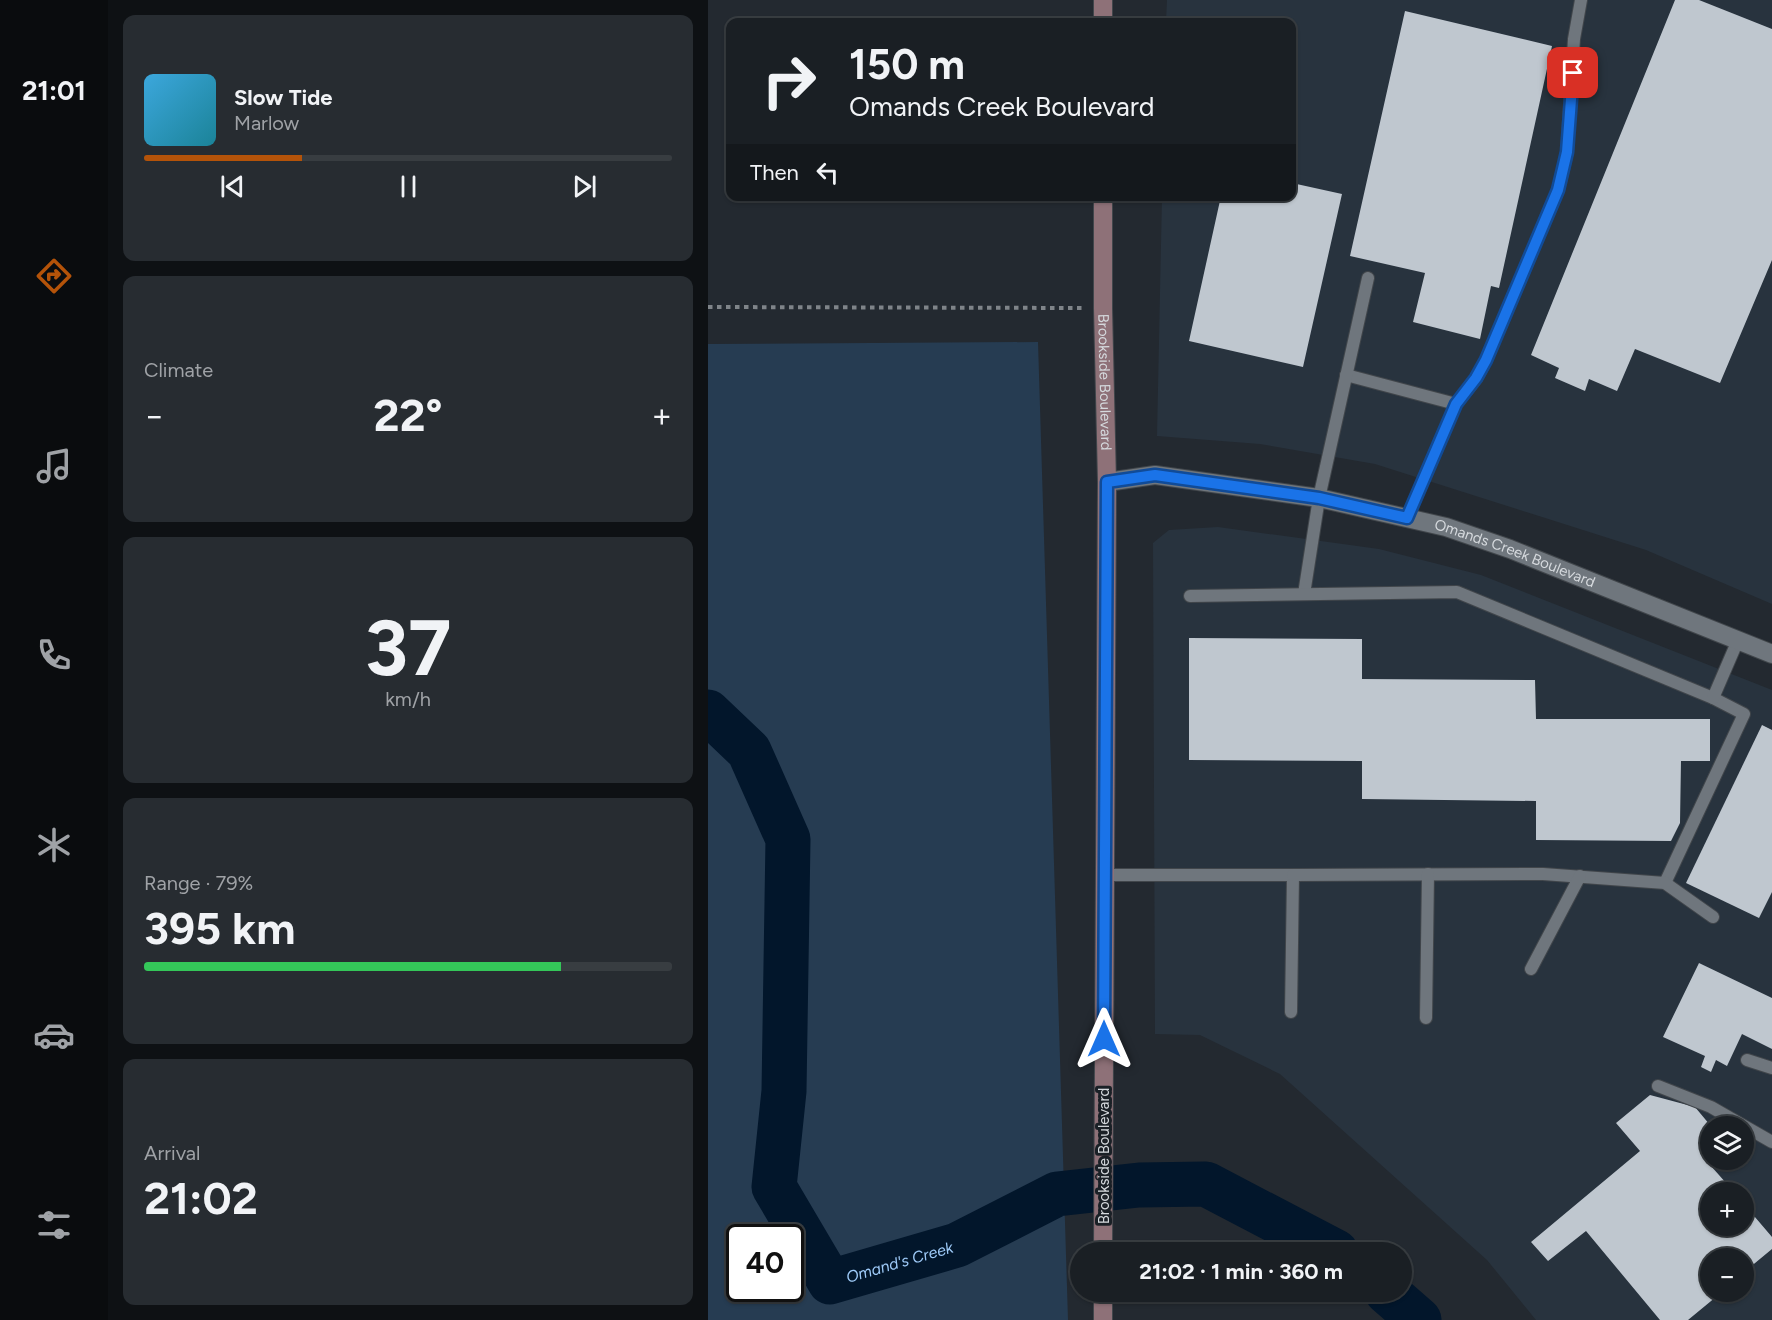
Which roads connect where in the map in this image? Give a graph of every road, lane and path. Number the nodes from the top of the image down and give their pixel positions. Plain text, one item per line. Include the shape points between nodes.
1 (1103, 0) edge
2 (1581, 0) edge
3 (1103, 18) edge
4 (1103, 201) edge
5 (1368, 278) dead end
6 (708, 307) edge
7 (1058, 308) dead end
8 (1346, 375) junction
9 (1456, 404) junction
10 (1107, 482) junction
11 (1319, 498) junction
12 (1407, 518) junction
13 (1304, 594) junction
14 (1190, 596) dead end
15 (1738, 640) junction
16 (1772, 654) edge
17 (1713, 698) junction
18 (1428, 874) junction
19 (1105, 875) junction
20 (1293, 875) junction
21 (1580, 876) junction
22 (1665, 883) junction
23 (1713, 917) dead end
24 (1531, 969) dead end
25 (1291, 1012) dead end
26 (1426, 1018) dead end
27 (1747, 1060) dead end
28 (1772, 1068) edge
29 (1658, 1086) dead end
30 (1772, 1142) edge
31 (1103, 1242) edge
32 (1103, 1302) edge
33 (1103, 1320) edge

1 - 3 street
2 - 9 lane via 1574,39 1567,152 1558,190 1486,360
4 - 10 street, Brookside Boulevard
5 - 8 lane
6 - 7 path
8 - 9 lane
8 - 11 lane
9 - 12 lane
10 - 11 street, Omands Creek Boulevard via 1155,475
10 - 19 street, Brookside Boulevard
11 - 12 street, Omands Creek Boulevard
11 - 13 lane
12 - 15 street, Omands Creek Boulevard via 1510,549
13 - 14 lane
13 - 17 lane via 1457,592
15 - 16 street, Omands Creek Boulevard
15 - 17 lane
17 - 22 lane via 1744,714
18 - 20 lane
18 - 21 lane
18 - 26 lane
19 - 20 lane
19 - 31 street, Brookside Boulevard
20 - 25 lane
21 - 22 lane
21 - 24 lane
22 - 23 lane
27 - 28 lane
29 - 30 lane via 1711,1107
32 - 33 street

